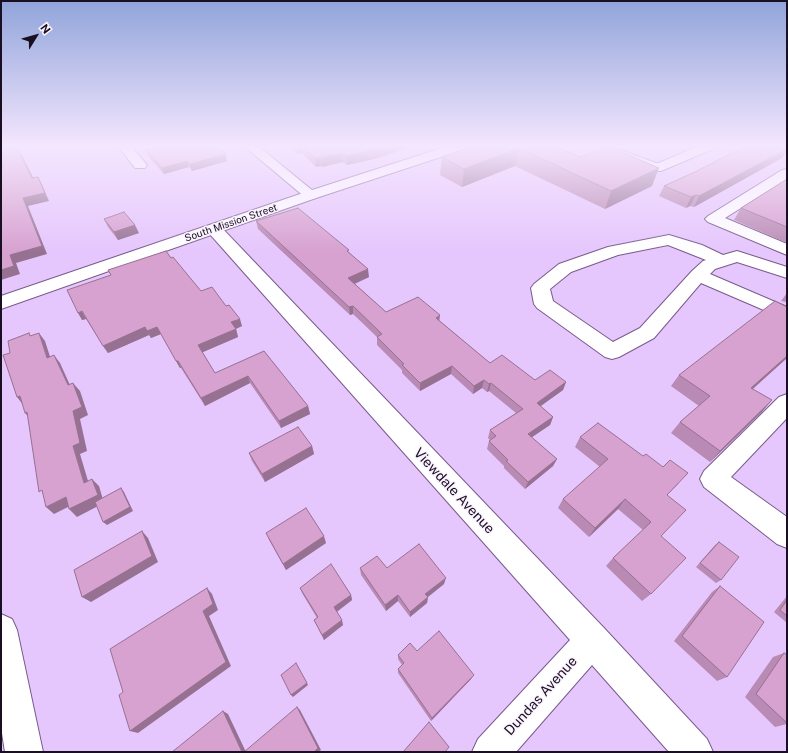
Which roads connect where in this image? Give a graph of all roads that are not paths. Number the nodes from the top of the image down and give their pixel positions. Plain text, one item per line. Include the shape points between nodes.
1 (294, 181) edge
2 (353, 181) edge
3 (774, 181) edge
4 (311, 195) junction
5 (214, 229) junction
6 (787, 250) edge
7 (722, 261) junction
8 (787, 273) edge
9 (698, 275) junction
10 (1, 303) edge
11 (787, 314) edge
12 (787, 403) edge
13 (787, 534) edge
14 (1, 630) edge
15 (592, 640) junction
16 (24, 752) edge
17 (491, 752) edge
18 (694, 752) edge

1 - 4 street
2 - 4 street, South Mission Street
3 - 6 street via 713,219
4 - 5 street, South Mission Street
5 - 10 street, South Mission Street
5 - 15 street, Viewdale Avenue
7 - 8 street via 737,256
7 - 9 street via 709,265
7 - 9 street via 669,240 614,251 565,268 540,288 544,304 612,352 647,333
9 - 11 street
12 - 13 street via 713,479
14 - 16 street
15 - 17 street, Dundas Avenue
15 - 18 street, Viewdale Avenue

